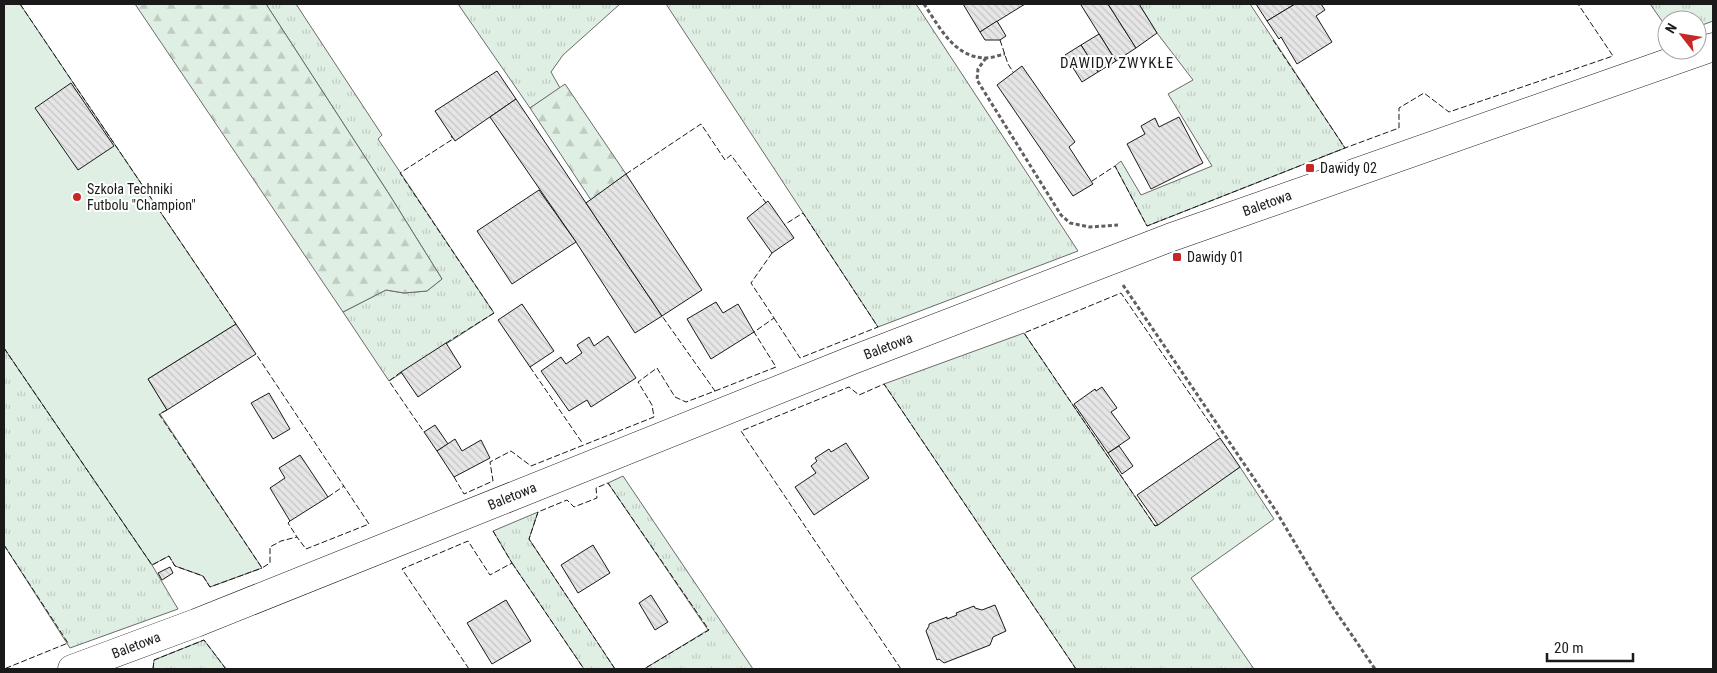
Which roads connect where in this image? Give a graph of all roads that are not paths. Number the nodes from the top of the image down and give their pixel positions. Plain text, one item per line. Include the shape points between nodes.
1 (1713, 47) edge
2 (72, 669) edge

1 - 2 street, Baletowa via 1111,260

